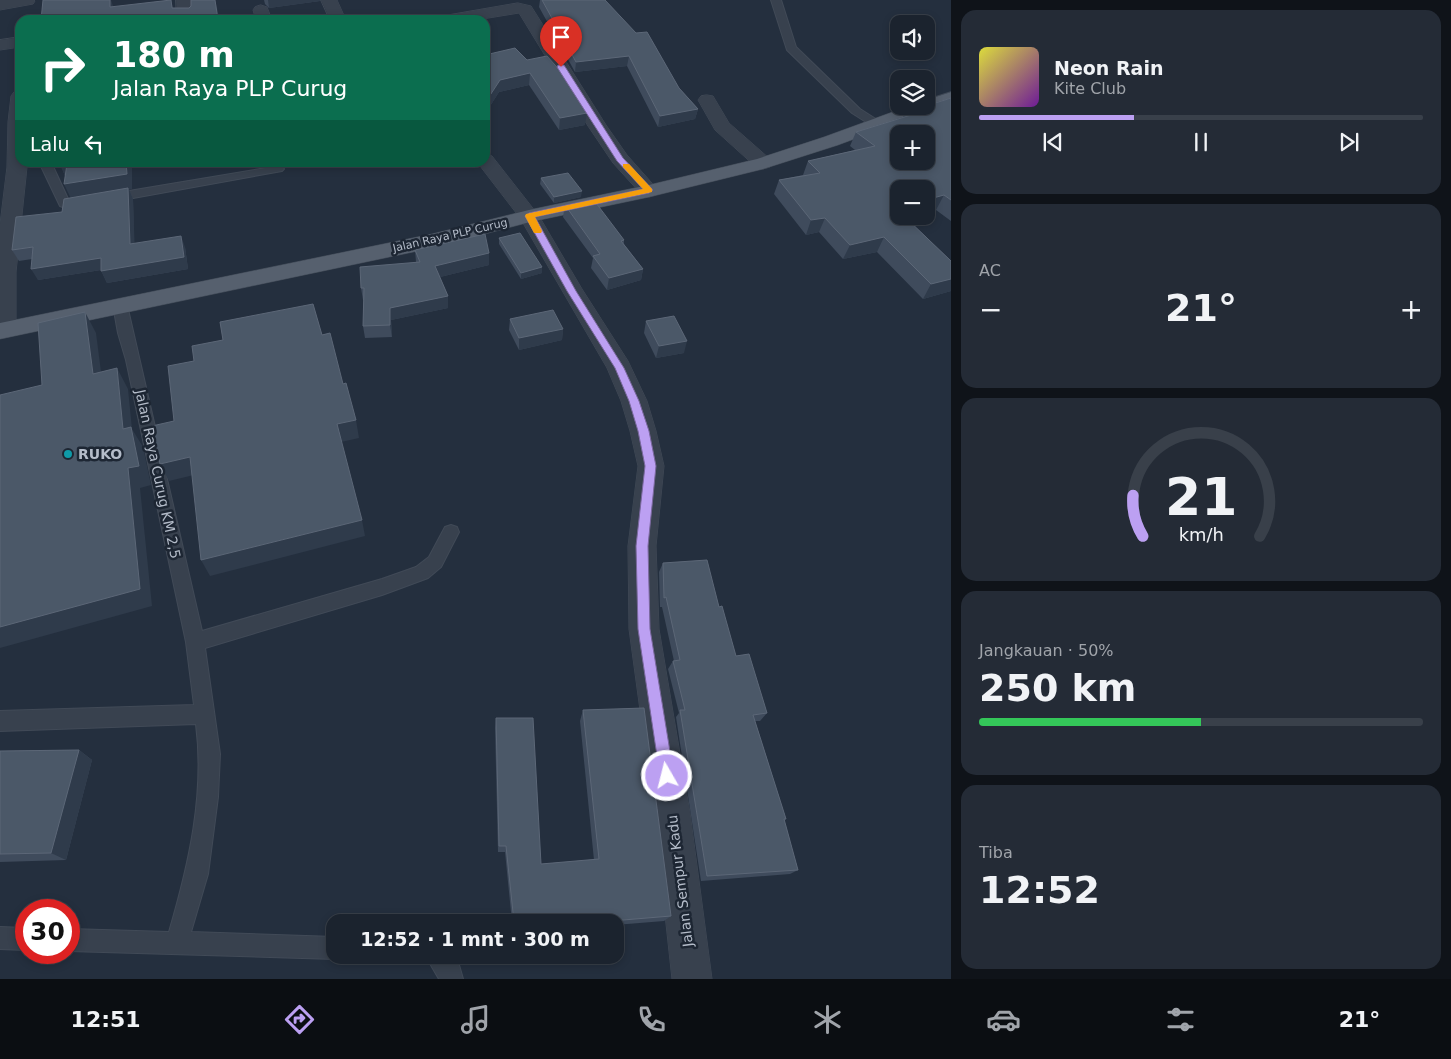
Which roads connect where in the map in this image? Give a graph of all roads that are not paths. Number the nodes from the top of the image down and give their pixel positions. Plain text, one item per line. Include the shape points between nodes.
1 (184, 0) edge
2 (329, 0) edge
3 (776, 0) edge
4 (28, 1) edge
5 (0, 5) edge
6 (26, 15) edge
7 (185, 15) edge
8 (336, 15) edge
9 (477, 15) edge
10 (15, 43) edge
11 (0, 45) edge
12 (951, 97) edge
13 (708, 100) dead end
14 (15, 109) edge
15 (9, 124) edge
16 (878, 124) junction
17 (763, 163) junction
18 (15, 164) edge
19 (490, 166) edge
20 (47, 167) edge
21 (278, 169) dead end
22 (649, 190) junction
23 (529, 216) junction
24 (120, 305) junction
25 (2, 330) edge
26 (451, 532) dead end
27 (195, 642) junction
28 (206, 714) junction
29 (0, 722) edge
30 (0, 938) edge
31 (15, 938) edge
32 (80, 940) edge
33 (177, 943) junction
34 (326, 948) edge
35 (443, 964) edge
36 (451, 979) edge
37 (692, 979) edge

1 - 7 street
2 - 8 street
3 - 16 lane via 790,48 856,111
4 - 5 street
4 - 6 street
9 - 22 street via 525,8 620,159
10 - 11 street
12 - 16 main road, Jalan Raya PLP Curug
13 - 17 street via 722,126
14 - 15 street
15 - 18 street
16 - 17 main road, Jalan Raya PLP Curug
17 - 22 main road, Jalan Raya PLP Curug
18 - 25 street
19 - 23 street, Jalan Sempur Kadu
20 - 21 lane via 64,203 74,205
22 - 23 main road, Jalan Raya PLP Curug
23 - 24 main road, Jalan Raya PLP Curug via 432,240
23 - 37 street, Jalan Sempur Kadu via 619,368 634,401 651,466 642,546 644,629 665,758
24 - 25 main road, Jalan Raya PLP Curug
24 - 27 lane, Jalan Raya Curug KM 2,5
26 - 27 lane via 434,562 422,573
27 - 28 lane, Jalan Raya Curug KM 2,5
28 - 29 lane
28 - 33 lane, Jalan Raya Curug KM 2,5 via 210,754 208,797 197,874
30 - 31 lane
32 - 33 lane
33 - 34 lane
35 - 36 lane

